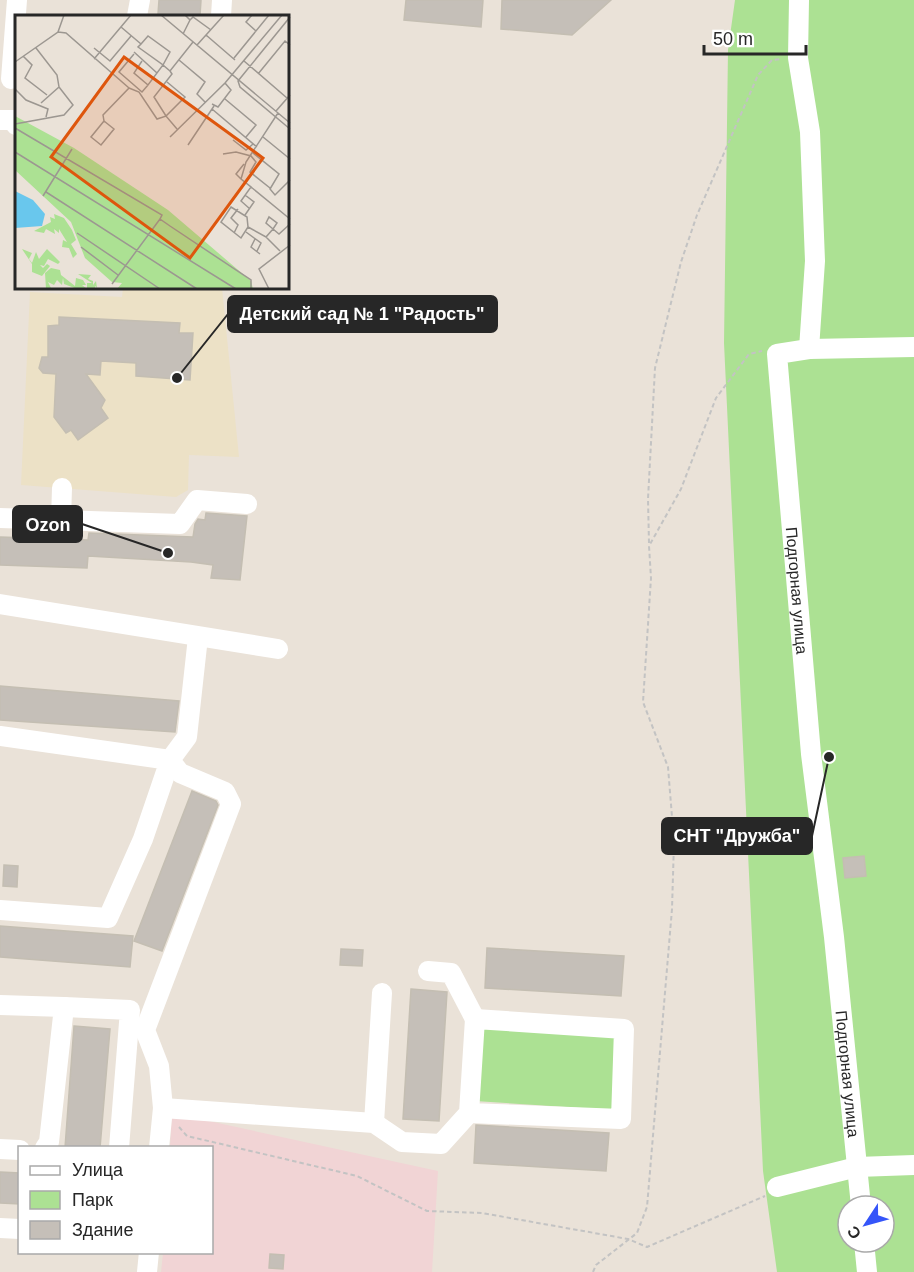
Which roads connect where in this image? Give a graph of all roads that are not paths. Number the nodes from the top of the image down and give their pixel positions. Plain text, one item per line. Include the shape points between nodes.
1 (17, 0) edge
2 (141, 0) edge
3 (222, 0) edge
4 (799, 0) edge
5 (16, 15) edge
6 (137, 15) edge
7 (221, 15) edge
8 (15, 20) edge
9 (9, 80) edge
10 (0, 120) edge
11 (15, 123) edge
12 (914, 347) edge
13 (809, 349) junction
14 (62, 488) dead end
15 (247, 504) dead end
16 (0, 518) edge
17 (61, 520) junction
18 (0, 604) edge
19 (198, 638) junction
20 (278, 649) dead end
21 (0, 736) edge
22 (170, 760) junction
23 (0, 910) edge
24 (428, 971) dead end
25 (382, 993) dead end
26 (0, 1005) edge
27 (64, 1007) junction
28 (475, 1019) junction
29 (163, 1108) junction
30 (469, 1113) junction
31 (374, 1123) junction
32 (47, 1146) edge
33 (118, 1146) edge
34 (159, 1146) edge
35 (0, 1149) edge
36 (18, 1150) edge
37 (914, 1165) edge
38 (857, 1167) junction
39 (777, 1187) road end
40 (860, 1194) edge
41 (0, 1228) edge
42 (18, 1229) edge
43 (149, 1254) edge
44 (865, 1254) edge
45 (147, 1272) edge
46 (867, 1272) edge

1 - 5 street
2 - 6 street
3 - 7 street
4 - 13 street via 798,58 810,132 815,261
8 - 9 street
10 - 11 street
12 - 13 street
13 - 38 street, Подгорная улица via 777,354 811,754
14 - 17 street
15 - 17 street via 197,500 180,524
16 - 17 street
18 - 19 street
19 - 20 street
19 - 22 street via 188,737
21 - 22 street
22 - 23 street via 143,839 108,918
22 - 29 street via 180,773 225,792 231,804 146,1030 159,1066
24 - 28 street via 451,973
25 - 31 street
26 - 27 street
27 - 32 street
27 - 33 street via 130,1010
28 - 30 street
28 - 30 street via 624,1029 621,1119
29 - 31 street
29 - 34 street
30 - 31 street via 441,1144 402,1142
35 - 36 street
37 - 38 street
38 - 39 street
38 - 40 street, Подгорная улица
41 - 42 street
43 - 45 street
44 - 46 street

